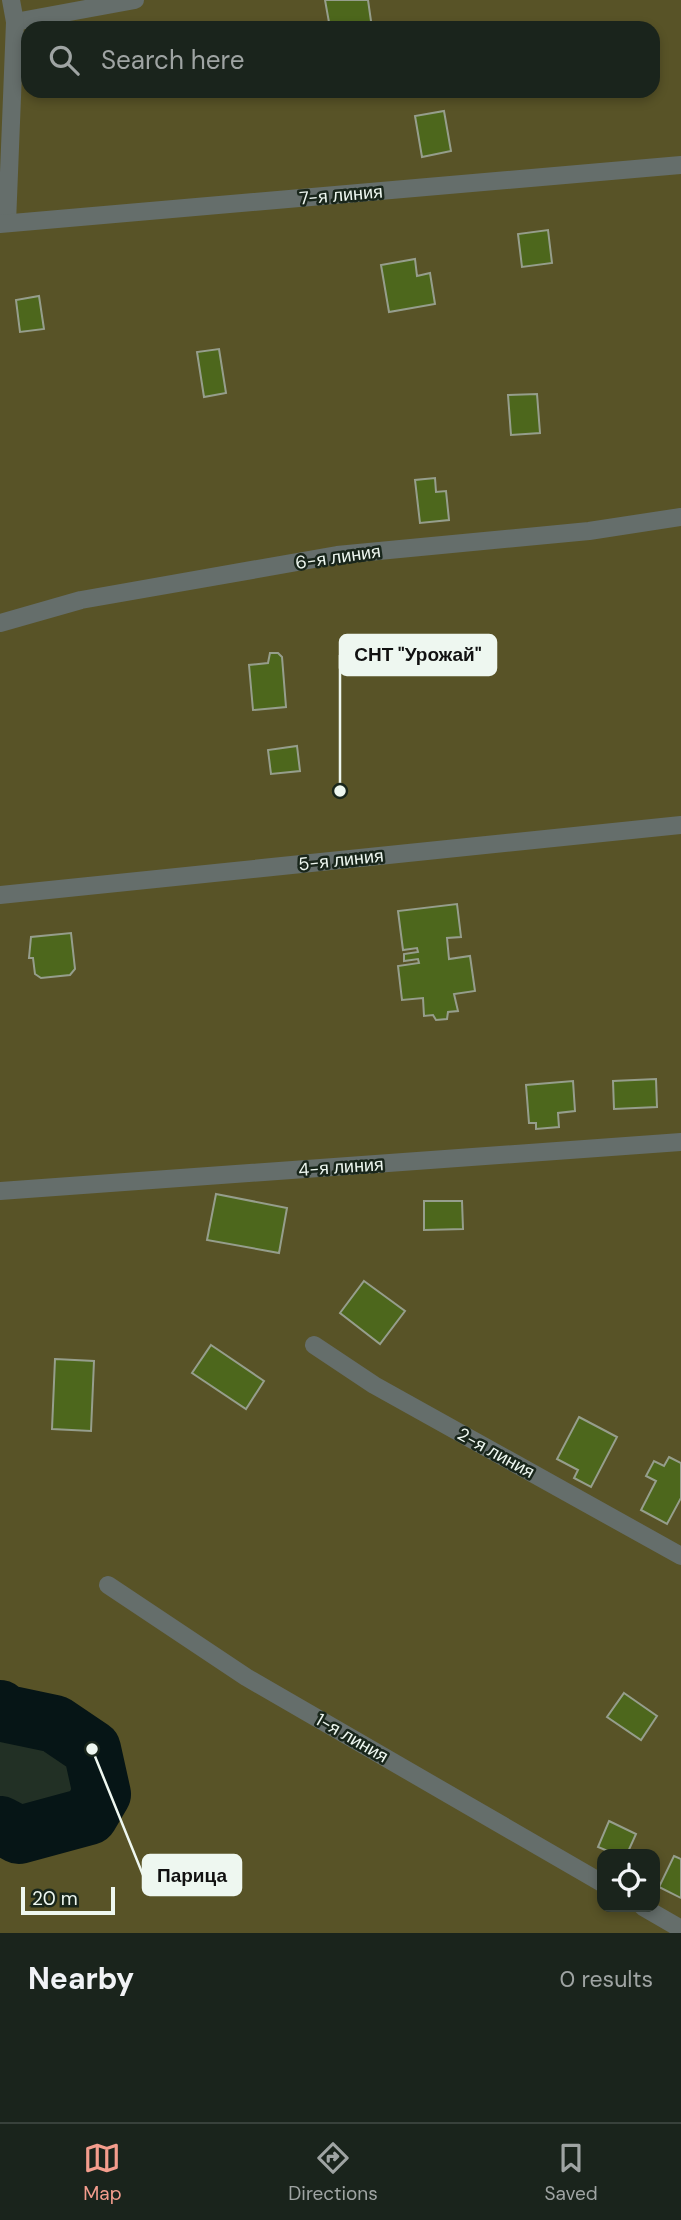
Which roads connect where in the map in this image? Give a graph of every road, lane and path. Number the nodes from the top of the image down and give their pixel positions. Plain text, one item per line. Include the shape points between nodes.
1 (11, 0) edge
2 (135, 0) edge
3 (15, 22) junction
4 (681, 165) edge
5 (4, 223) edge
6 (681, 517) edge
7 (0, 624) edge
8 (681, 825) edge
9 (0, 895) edge
10 (681, 1142) edge
11 (0, 1191) edge
12 (314, 1345) dead end
13 (681, 1556) edge
14 (108, 1585) dead end
15 (597, 1880) edge
16 (652, 1912) edge
17 (681, 1929) edge

1 - 3 street
2 - 3 street
3 - 5 street
4 - 5 street, 7-я линия
6 - 7 street, 6-я линия via 589,531 337,555 81,600
8 - 9 street, 5-я линия
10 - 11 street, 4-я линия
12 - 13 street, 2-я линия via 374,1385
14 - 15 street, 1-я линия via 246,1677
16 - 17 street

